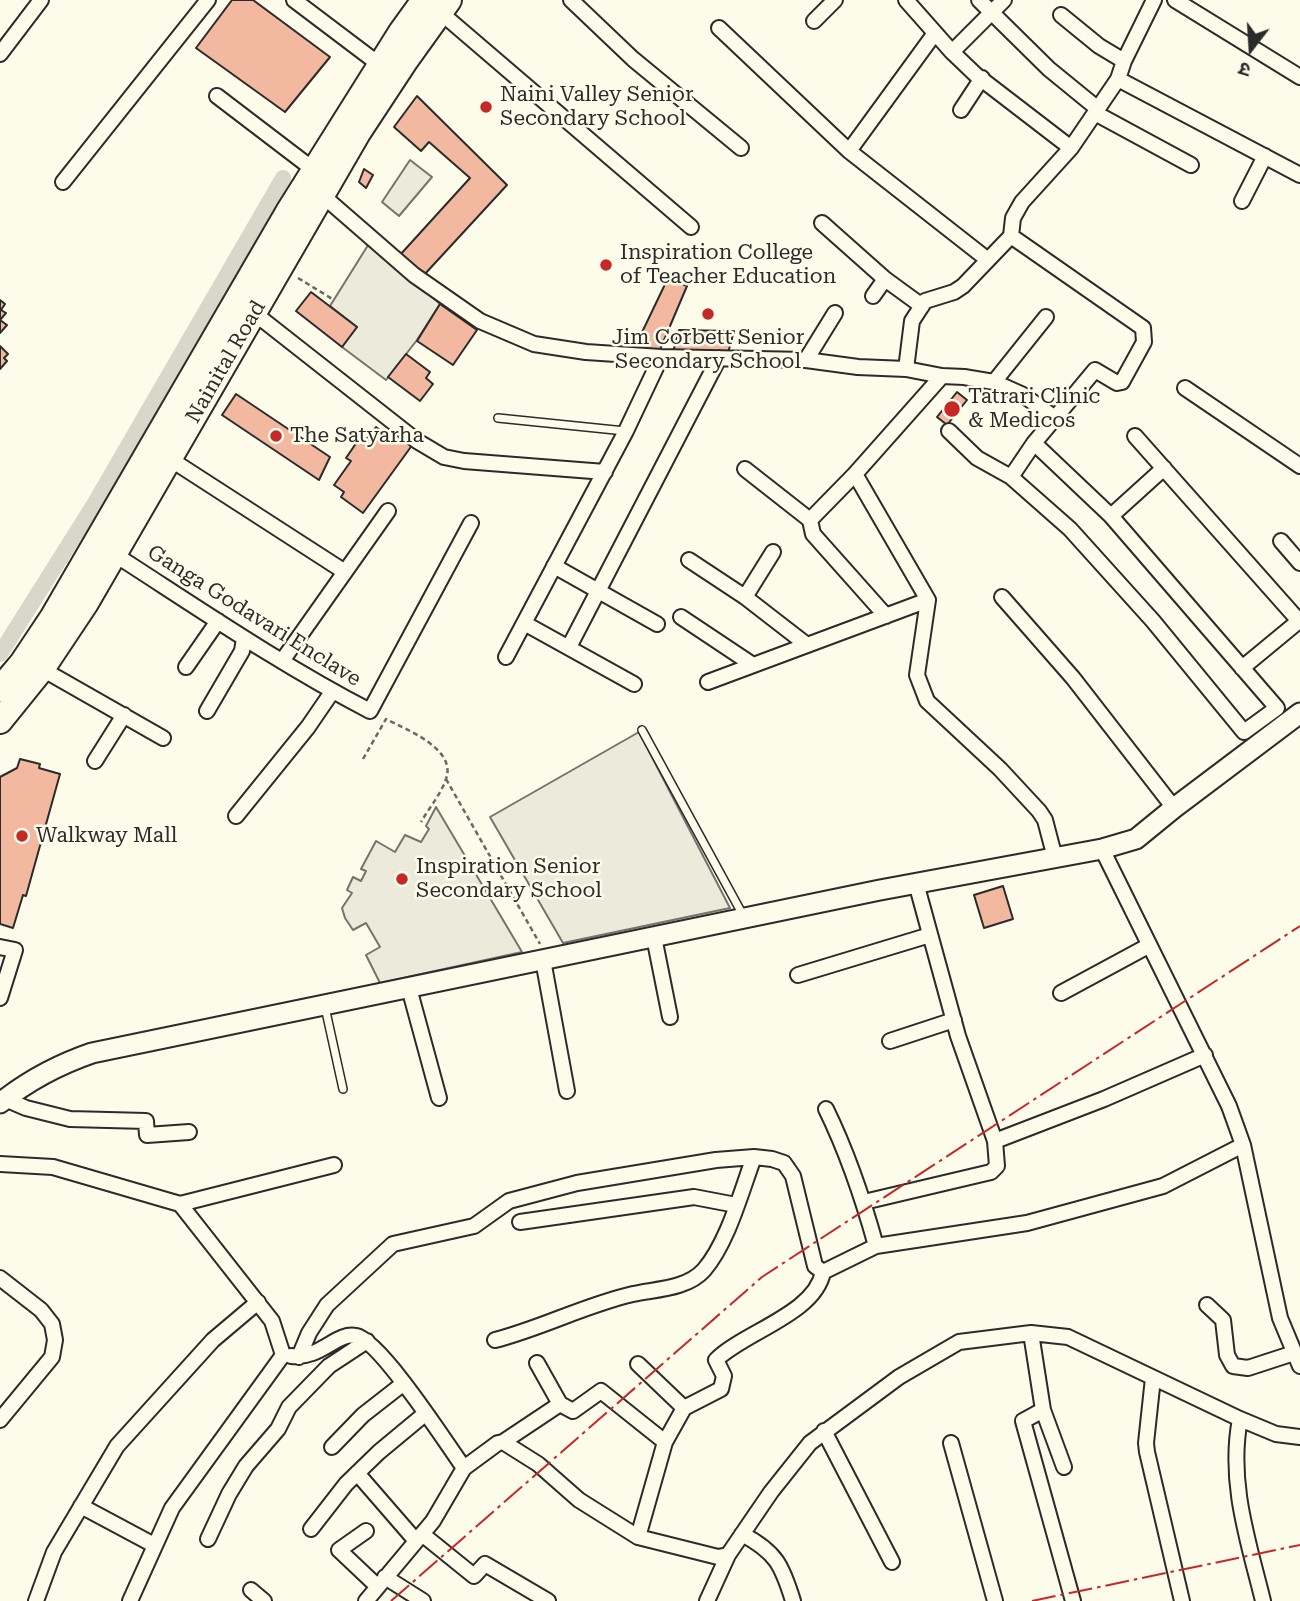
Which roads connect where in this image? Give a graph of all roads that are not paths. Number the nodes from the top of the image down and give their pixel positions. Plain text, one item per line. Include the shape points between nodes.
1 (41, 0) edge
2 (208, 0) edge
3 (294, 0) edge
4 (571, 0) edge
5 (835, 0) edge
6 (979, 0) edge
7 (1004, 0) edge
8 (1154, 0) edge
9 (1175, 0) edge
10 (912, 2) edge
11 (437, 4) edge
12 (991, 13) junction
13 (1061, 15) dead end
14 (814, 21) dead end
15 (719, 28) dead end
16 (934, 33) junction
17 (952, 52) junction
18 (0, 54) edge
19 (1124, 61) junction
20 (380, 65) junction
21 (1300, 76) edge
22 (982, 78) junction
23 (1118, 79) junction
24 (217, 96) dead end
25 (961, 110) dead end
26 (1097, 111) junction
27 (741, 148) dead end
28 (1071, 148) junction
29 (849, 151) junction
30 (1265, 156) junction
31 (1191, 165) dead end
32 (323, 173) junction
33 (1300, 175) edge
34 (63, 182) dead end
35 (1242, 201) dead end
36 (822, 223) dead end
37 (691, 227) dead end
38 (1011, 236) junction
39 (988, 260) junction
40 (885, 279) junction
41 (873, 296) dead end
42 (922, 306) junction
43 (254, 313) junction
44 (835, 313) dead end
45 (1046, 317) dead end
46 (661, 357) junction
47 (719, 358) junction
48 (806, 360) junction
49 (906, 369) junction
50 (942, 376) junction
51 (993, 382) junction
52 (1185, 388) dead end
53 (498, 418) dead end
54 (1055, 418) junction
55 (626, 431) junction
56 (949, 431) dead end
57 (1135, 436) dead end
58 (1034, 443) junction
59 (170, 459) junction
60 (1300, 466) edge
61 (1164, 468) junction
62 (745, 469) dead end
63 (605, 472) junction
64 (855, 474) junction
65 (1011, 477) junction
66 (388, 511) dead end
67 (1111, 516) junction
68 (810, 520) junction
69 (471, 523) dead end
70 (1281, 541) dead end
71 (773, 552) dead end
72 (114, 554) junction
73 (689, 560) dead end
74 (1300, 564) edge
75 (554, 566) junction
76 (345, 572) junction
77 (598, 591) junction
78 (745, 597) junction
79 (1002, 597) dead end
80 (928, 600) junction
81 (886, 616) junction
82 (681, 617) dead end
83 (1299, 618) edge
84 (218, 621) junction
85 (524, 623) junction
86 (657, 624) dead end
87 (244, 638) junction
88 (807, 645) junction
89 (569, 647) junction
90 (506, 657) dead end
91 (282, 661) junction
92 (752, 665) junction
93 (186, 667) dead end
94 (1242, 668) junction
95 (41, 669) junction
96 (708, 682) dead end
97 (634, 684) dead end
98 (0, 689) edge
99 (332, 692) junction
100 (207, 711) dead end
101 (1300, 713) edge
102 (124, 715) junction
103 (0, 721) edge
104 (642, 730) dead end
105 (0, 738) edge
106 (163, 738) dead end
107 (95, 761) dead end
108 (1174, 808) junction
109 (236, 817) dead end
110 (1101, 849) junction
111 (1055, 858) junction
112 (916, 883) junction
113 (745, 918) junction
114 (930, 935) junction
115 (654, 937) junction
116 (1148, 946) junction
117 (0, 947) edge
118 (545, 960) junction
119 (798, 975) dead end
120 (409, 988) junction
121 (1061, 993) dead end
122 (0, 998) edge
123 (325, 1006) junction
124 (670, 1017) dead end
125 (954, 1020) junction
126 (890, 1041) dead end
127 (1205, 1055) junction
128 (343, 1089) dead end
129 (567, 1091) dead end
130 (439, 1098) dead end
131 (3, 1101) edge
132 (826, 1109) dead end
133 (189, 1132) dead end
134 (995, 1141) junction
135 (1243, 1145) junction
136 (754, 1157) junction
137 (0, 1164) edge
138 (334, 1166) dead end
139 (864, 1202) junction
140 (180, 1204) junction
141 (736, 1205) junction
142 (520, 1222) dead end
143 (876, 1246) junction
144 (824, 1272) junction
145 (0, 1278) edge
146 (258, 1302) junction
147 (1206, 1305) dead end
148 (1031, 1333) junction
149 (368, 1340) junction
150 (495, 1340) dead end
151 (283, 1355) junction
152 (299, 1357) junction
153 (1297, 1360) edge
154 (537, 1363) dead end
155 (638, 1364) dead end
156 (1153, 1378) junction
157 (404, 1383) junction
158 (560, 1404) junction
159 (684, 1408) junction
160 (1043, 1410) junction
161 (426, 1413) junction
162 (1240, 1419) junction
163 (0, 1420) edge
164 (824, 1431) junction
165 (1300, 1437) edge
166 (503, 1442) junction
167 (665, 1442) junction
168 (951, 1443) dead end
169 (332, 1447) dead end
170 (1064, 1467) dead end
171 (464, 1468) junction
172 (357, 1474) junction
173 (81, 1506) junction
174 (311, 1529) dead end
175 (366, 1531) dead end
176 (742, 1534) junction
177 (638, 1537) junction
178 (419, 1538) junction
179 (208, 1539) dead end
180 (154, 1545) junction
181 (728, 1555) junction
182 (892, 1562) dead end
183 (381, 1582) junction
184 (251, 1590) dead end
185 (36, 1601) edge
186 (130, 1601) edge
187 (264, 1601) edge
188 (366, 1601) edge
189 (423, 1601) edge
190 (548, 1601) edge
191 (708, 1601) edge
192 (793, 1601) edge
193 (995, 1601) edge
194 (1073, 1601) edge
195 (1182, 1601) edge
196 (1263, 1601) edge

1 - 18 street
2 - 34 street
3 - 20 street
4 - 27 street via 633,59
5 - 14 street
6 - 12 street
7 - 12 street
8 - 19 street
9 - 21 street
10 - 16 street
11 - 20 highway, Nainital Road
11 - 32 highway, Nainital Road via 376,106
11 - 37 street
12 - 17 street
12 - 26 street
13 - 19 street
15 - 29 street
16 - 17 street
16 - 29 street
17 - 22 street
19 - 23 street
20 - 32 highway, Nainital Road
22 - 25 street
22 - 28 street
23 - 26 street
23 - 30 street
24 - 32 street
26 - 28 street
26 - 31 street
28 - 38 street via 1022,202 1013,218
29 - 39 street
30 - 33 street
30 - 35 street
32 - 43 highway, Nainital Road via 281,267
32 - 46 street via 414,275 481,321 534,344
32 - 98 highway, Nainital Road via 90,557 22,663
36 - 40 street
38 - 39 street
38 - 54 street via 1143,328 1144,342 1122,382 1095,370
39 - 42 street via 954,292 931,298
40 - 41 street
40 - 42 street
42 - 49 street via 912,321
43 - 59 highway, Nainital Road
43 - 63 street via 417,441 444,457
44 - 48 street
45 - 51 street
46 - 47 street
46 - 55 street
47 - 48 street
47 - 77 street
48 - 49 street
49 - 50 street
50 - 51 street
50 - 64 street
51 - 54 street via 1023,395
52 - 60 street
53 - 55 lane
54 - 58 street
55 - 63 street
56 - 65 street via 977,458
57 - 61 street
58 - 65 street
58 - 67 street
59 - 72 highway, Nainital Road
59 - 76 street
61 - 67 street
61 - 83 street
62 - 68 street
63 - 75 street
64 - 68 street
64 - 80 street
65 - 94 street via 1070,529 1244,732 1277,708
66 - 76 street
67 - 94 street
68 - 81 street via 813,534
69 - 99 street, Ganga Godavari Enclave via 370,711
70 - 74 street
71 - 78 street
72 - 84 street, Ganga Godavari Enclave
72 - 95 highway, Nainital Road
73 - 78 street
75 - 77 street
75 - 85 street
76 - 91 street
77 - 86 street
77 - 89 street
78 - 88 street
79 - 108 street via 1073,678
80 - 81 street
80 - 111 street via 917,675 927,701 1039,811
81 - 88 street
82 - 92 street
83 - 94 street
84 - 87 street, Ganga Godavari Enclave
84 - 93 street
85 - 89 street
85 - 90 street
87 - 91 street, Ganga Godavari Enclave
87 - 100 street via 242,651
88 - 92 street
89 - 97 street
91 - 99 street, Ganga Godavari Enclave
92 - 96 street
95 - 102 street
95 - 103 highway, Nainital Road
95 - 105 highway via 41,684
99 - 109 street
101 - 108 main road
102 - 106 street
102 - 107 street
104 - 113 lane
108 - 110 main road via 1136,839
110 - 111 main road
110 - 116 street
111 - 112 main road
112 - 113 main road
112 - 114 street
113 - 115 main road
114 - 119 street
114 - 125 street
115 - 118 main road
115 - 124 street
116 - 121 street
116 - 127 street
117 - 122 street via 15,950
118 - 120 main road
118 - 129 street
120 - 123 main road
120 - 130 street
123 - 128 lane
123 - 131 main road via 92,1053 58,1065
125 - 126 street
125 - 134 street
127 - 134 street
127 - 135 street
131 - 133 street via 70,1119 146,1121 147,1135
132 - 139 street
134 - 139 street via 998,1166 990,1172
135 - 143 street via 1163,1186 1027,1223
135 - 153 street via 1280,1318
136 - 141 street
136 - 144 street via 784,1163 793,1176 815,1266
136 - 152 street via 577,1183 509,1201 474,1226 393,1244 327,1305
137 - 140 street via 53,1167
138 - 140 street
139 - 143 street
140 - 146 street
141 - 142 street via 694,1197
141 - 150 street via 719,1249 702,1272 675,1286 573,1311
143 - 144 street
144 - 159 street via 814,1294 721,1355 716,1360 724,1376 721,1389
145 - 163 street via 41,1310 52,1324 55,1340 52,1357
146 - 151 street via 272,1321
146 - 173 street via 213,1340 117,1446
147 - 153 street via 1223,1320 1227,1355 1233,1366
148 - 156 street via 1068,1338
148 - 160 street
148 - 164 street via 959,1342 899,1377
149 - 152 street via 345,1336 310,1356
149 - 157 street
149 - 179 street via 328,1366 289,1407 278,1429 246,1466
151 - 152 street
151 - 180 street via 172,1508
154 - 158 street
155 - 159 street
156 - 162 street
156 - 195 street via 1147,1452
157 - 161 street
157 - 169 street
158 - 166 street
158 - 167 street via 573,1411 601,1391
159 - 167 street
160 - 170 street
160 - 194 street via 1023,1421
161 - 171 street
161 - 172 street
162 - 165 street via 1276,1434
162 - 196 street via 1236,1488
164 - 176 street
164 - 182 street
166 - 171 street
166 - 177 street via 538,1464 579,1500
167 - 177 street
168 - 193 street
171 - 178 street
172 - 174 street
172 - 178 street
173 - 180 street
173 - 185 street via 54,1552
175 - 183 street via 339,1550
176 - 181 street
176 - 192 street via 764,1546 784,1571
177 - 181 street via 718,1557
178 - 183 street
178 - 190 street via 474,1576 485,1564
180 - 186 street
181 - 191 street
183 - 188 street
183 - 189 street
184 - 187 street

